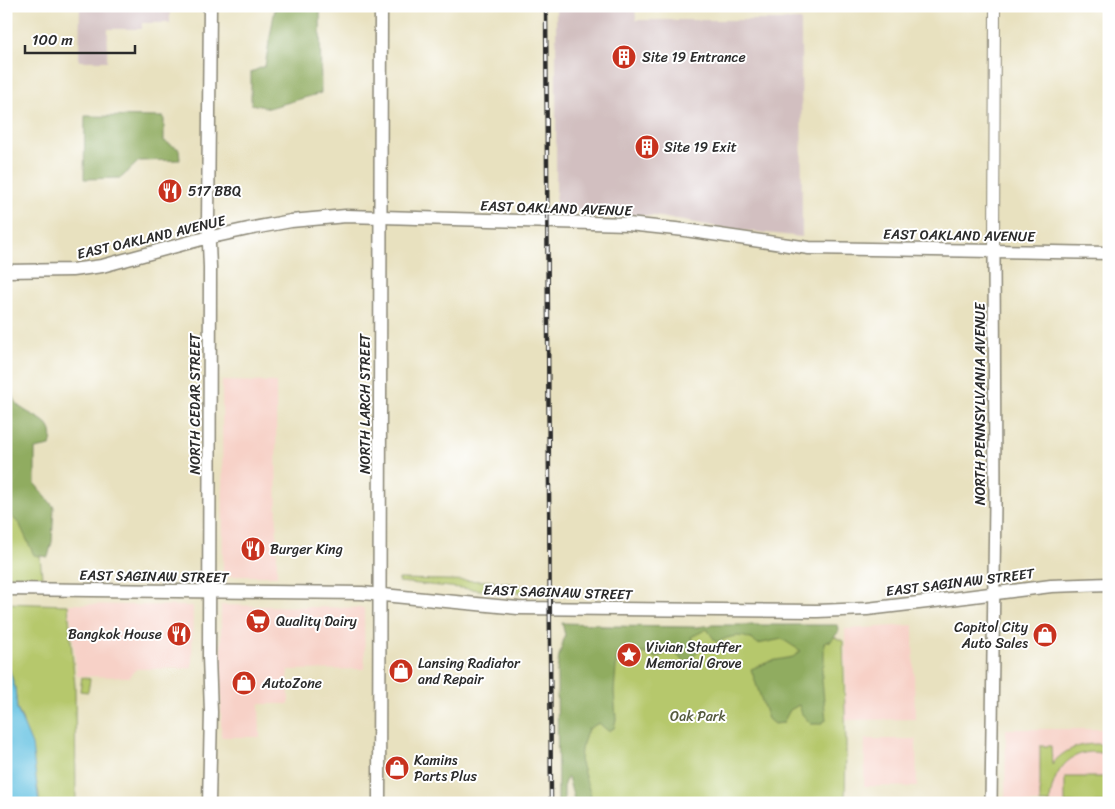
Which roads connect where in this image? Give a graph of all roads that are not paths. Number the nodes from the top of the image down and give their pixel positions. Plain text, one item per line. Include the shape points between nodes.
1 (210, 6) edge
2 (381, 6) edge
3 (995, 6) edge
4 (380, 217) junction
5 (210, 238) junction
6 (994, 251) junction
7 (1109, 253) edge
8 (6, 271) edge
9 (1109, 584) edge
10 (6, 589) edge
11 (209, 592) junction
12 (379, 594) junction
13 (994, 594) junction
14 (209, 803) edge
15 (379, 803) edge
16 (991, 803) edge

1 - 5 main road, NORTH CEDAR STREET
2 - 4 main road, NORTH LARCH STREET
3 - 6 street, NORTH PENNSYLVANIA AVENUE
4 - 5 main road, EAST OAKLAND AVENUE via 346,216 291,222
4 - 6 main road, EAST OAKLAND AVENUE via 628,224 809,248
4 - 12 main road, NORTH LARCH STREET
5 - 8 main road, EAST OAKLAND AVENUE via 102,266
5 - 11 main road, NORTH CEDAR STREET
6 - 7 main road, EAST OAKLAND AVENUE
6 - 13 main road, NORTH PENNSYLVANIA AVENUE
9 - 13 main road, EAST SAGINAW STREET via 1051,586
10 - 11 main road, EAST SAGINAW STREET
11 - 12 main road, EAST SAGINAW STREET
11 - 14 main road, NORTH CEDAR STREET
12 - 13 main road, EAST SAGINAW STREET via 518,608 817,611 868,609
12 - 15 main road, NORTH LARCH STREET
13 - 16 main road, NORTH PENNSYLVANIA AVENUE

